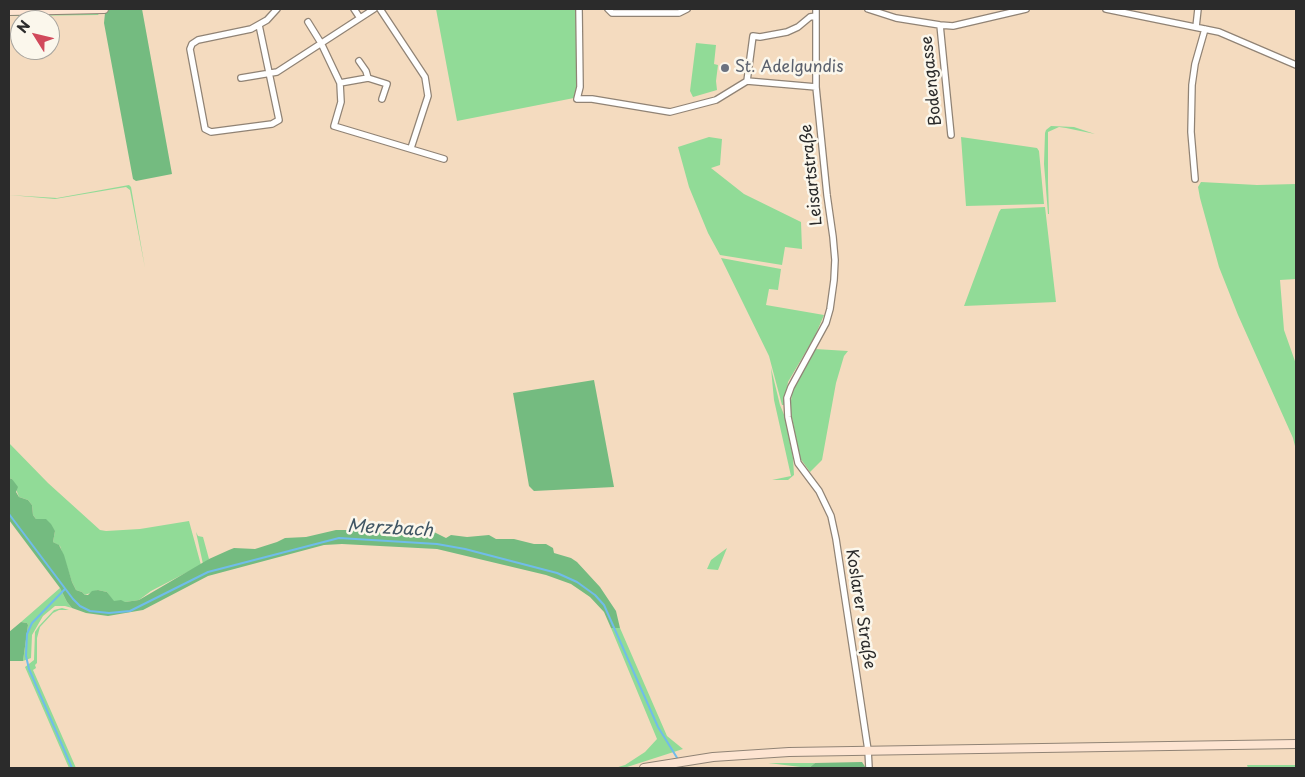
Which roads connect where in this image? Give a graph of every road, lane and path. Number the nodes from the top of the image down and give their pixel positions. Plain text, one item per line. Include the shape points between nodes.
1 (104, 9) edge
2 (277, 9) edge
3 (354, 9) edge
4 (374, 9) edge
5 (380, 9) edge
6 (579, 9) edge
7 (687, 9) edge
8 (816, 9) edge
9 (868, 9) edge
10 (1026, 9) edge
11 (1106, 9) edge
12 (1198, 9) edge
13 (9, 11) edge
14 (610, 11) edge
15 (816, 16) junction
16 (360, 18) junction
17 (308, 22) dead end
18 (259, 25) junction
19 (940, 25) junction
20 (1196, 27) junction
21 (1205, 29) junction
22 (321, 43) junction
23 (359, 61) dead end
24 (1296, 65) edge
25 (269, 75) junction
26 (241, 78) dead end
27 (368, 78) junction
28 (747, 81) junction
29 (340, 83) junction
30 (816, 87) junction
31 (382, 99) dead end
32 (951, 135) dead end
33 (411, 148) junction
34 (444, 159) dead end
35 (1195, 179) dead end
36 (798, 463) joint
37 (1296, 744) edge
38 (868, 750) junction
39 (644, 768) edge
40 (868, 768) edge

1 - 13 main road
2 - 18 street via 273,16
3 - 16 street
4 - 16 street
5 - 33 street via 425,77 428,96
6 - 28 street via 580,87 576,99 670,112 716,100
7 - 14 street via 679,14
8 - 15 street, Leisartstraße
9 - 19 street via 896,18
10 - 19 street via 953,26
11 - 20 street
12 - 20 street
15 - 28 street via 787,32 753,36
15 - 30 street, Leisartstraße
16 - 22 street
17 - 22 street
18 - 25 street
18 - 25 street via 192,44 190,49 205,129 211,132 272,124 279,120
19 - 32 street, Bodengasse
20 - 21 street
21 - 24 street
21 - 35 street via 1192,85
22 - 25 street
22 - 29 street
23 - 27 street
25 - 26 street
27 - 29 street
27 - 31 street via 387,84
28 - 30 street
29 - 33 street via 341,102 334,126
30 - 36 street, Leisartstraße via 835,260 830,310 820,335 795,377 788,398 788,417
33 - 34 street
36 - 38 street, Koslarer Straße via 819,491 831,516
37 - 38 main road
38 - 39 main road via 750,754
38 - 40 street, Koslarer Straße

